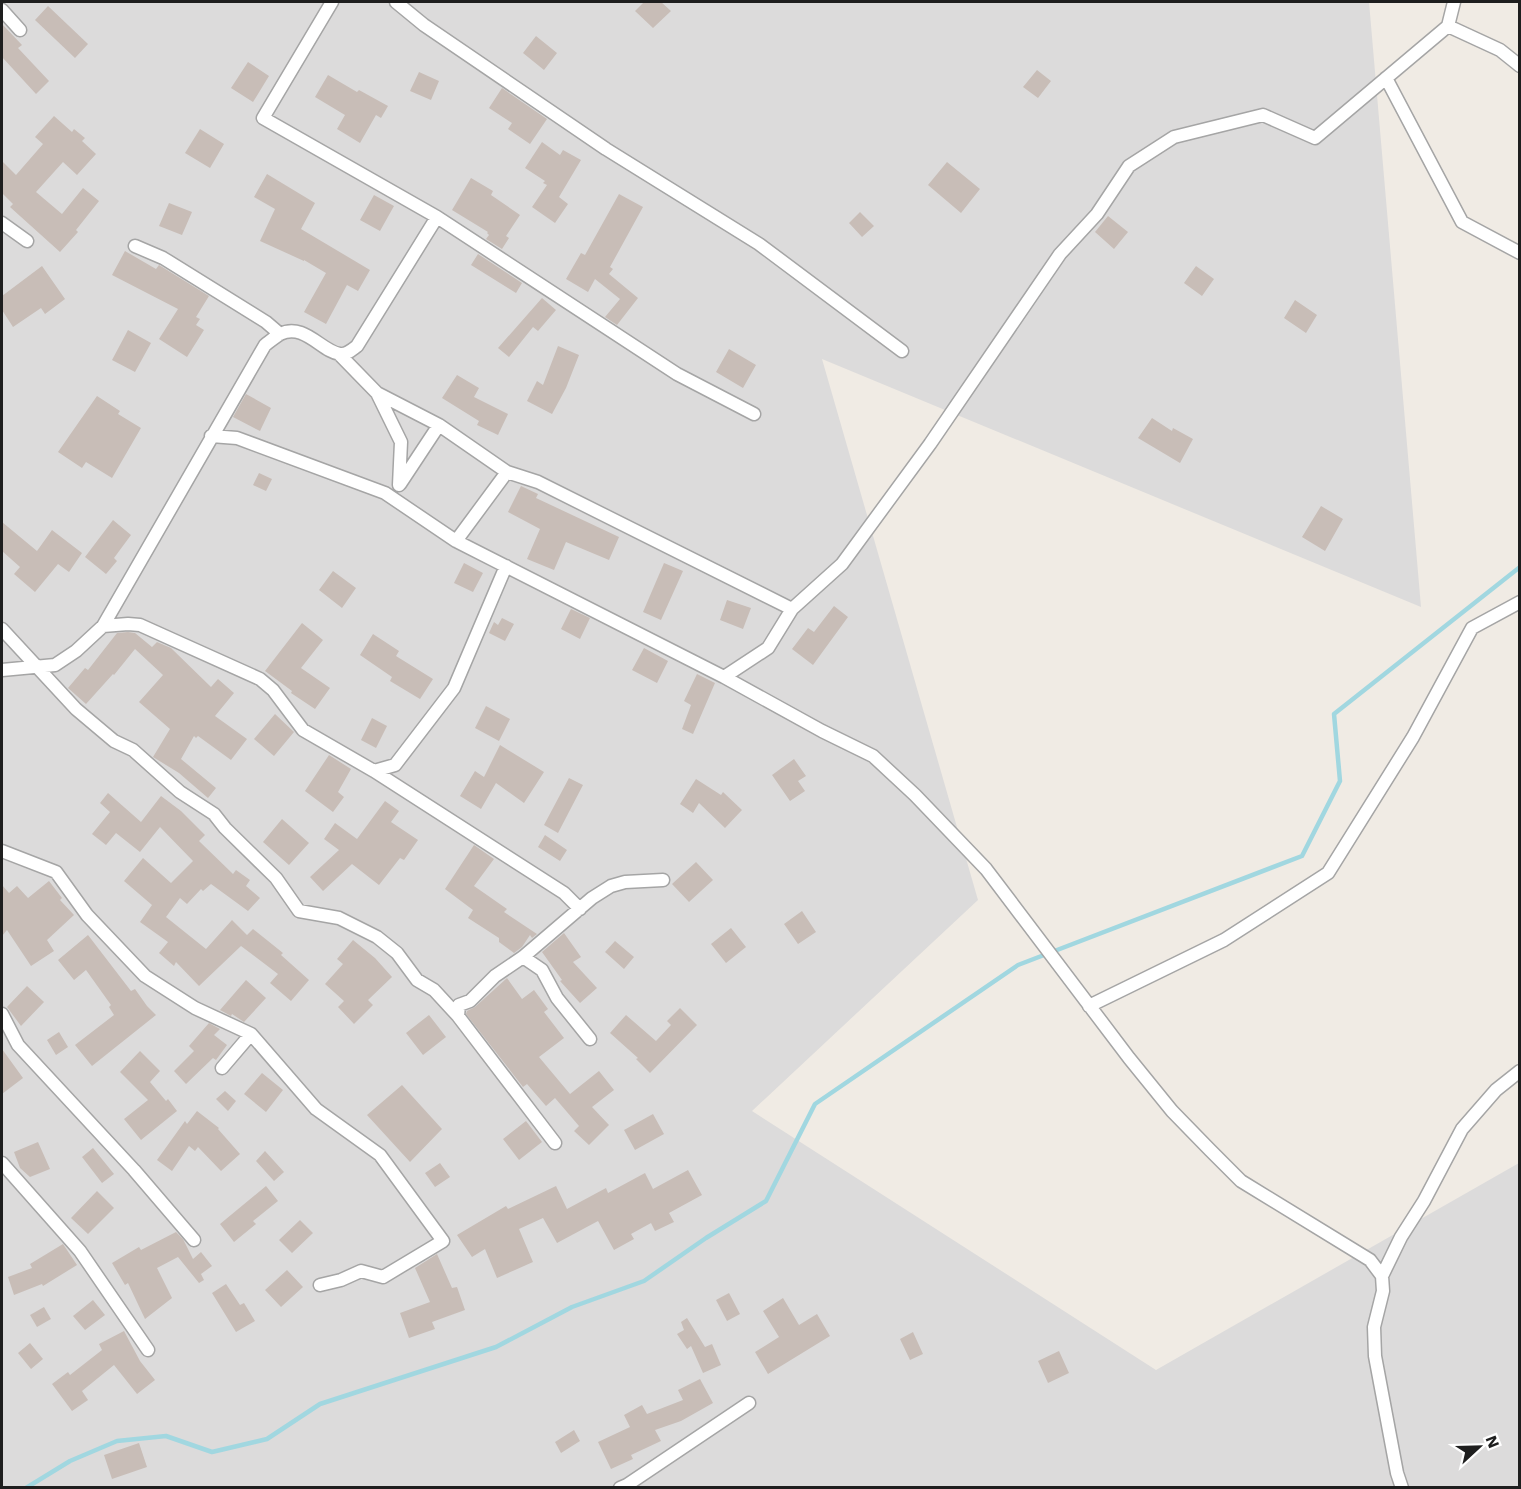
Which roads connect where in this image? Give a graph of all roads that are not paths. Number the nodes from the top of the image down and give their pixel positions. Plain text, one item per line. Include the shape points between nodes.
1 (332, 2) edge
2 (396, 2) edge
3 (1454, 2) edge
4 (2, 10) edge
5 (1448, 26) junction
6 (20, 30) dead end
7 (1520, 66) edge
8 (1386, 78) junction
9 (437, 217) junction
10 (2, 223) edge
11 (27, 241) dead end
12 (135, 246) dead end
13 (1520, 253) edge
14 (280, 333) junction
15 (902, 351) dead end
16 (339, 354) junction
17 (377, 393) junction
18 (754, 414) dead end
19 (223, 417) junction
20 (439, 425) junction
21 (211, 436) junction
22 (237, 438) junction
23 (507, 472) junction
24 (399, 485) junction
25 (385, 493) junction
26 (456, 541) junction
27 (506, 566) junction
28 (1520, 602) edge
29 (792, 609) junction
30 (103, 626) junction
31 (2, 629) edge
32 (34, 665) junction
33 (56, 665) junction
34 (2, 670) edge
35 (724, 677) junction
36 (50, 678) junction
37 (374, 771) junction
38 (2, 851) edge
39 (663, 880) dead end
40 (580, 909) junction
41 (523, 957) junction
42 (1089, 1006) junction
43 (2, 1014) edge
44 (458, 1016) junction
45 (251, 1034) junction
46 (590, 1039) dead end
47 (222, 1068) dead end
48 (1520, 1071) edge
49 (555, 1143) dead end
50 (2, 1163) edge
51 (194, 1240) dead end
52 (1382, 1276) junction
53 (320, 1285) dead end
54 (148, 1350) dead end
55 (749, 1403) dead end
56 (620, 1488) edge
57 (1402, 1488) edge

1 - 9 street via 263,118
2 - 15 street via 606,149 759,244
3 - 5 street
4 - 6 street
5 - 7 street via 1500,50
5 - 8 street
8 - 13 street via 1462,222
8 - 29 street via 1315,138 1263,115 1174,136 1129,166 1097,214 1060,254 842,564
9 - 16 street via 357,346
9 - 18 street via 677,374
10 - 11 street
12 - 14 street via 163,258
14 - 16 street via 306,335
14 - 19 street via 265,345
16 - 17 street
17 - 20 street
17 - 24 street via 401,442
19 - 21 street
19 - 22 street
20 - 23 street
20 - 24 street
21 - 22 street
21 - 30 street
22 - 25 street
23 - 26 street
23 - 29 street via 538,482
24 - 25 street
25 - 26 street
26 - 27 street
27 - 35 street
27 - 37 street via 454,688 395,765
28 - 42 street via 1472,628 1413,736 1328,873 1224,940
29 - 35 street via 768,648
30 - 33 street
30 - 37 street via 140,625 260,679 303,730
31 - 32 street
32 - 33 street
32 - 34 street
32 - 36 street
33 - 36 street
35 - 42 street via 873,756 986,869
36 - 44 street via 76,709 114,741 133,750 180,792 214,814 276,878 299,911 339,918 377,937
37 - 40 street via 564,893
38 - 45 street via 56,873 87,915 145,976 195,1008
39 - 40 street via 611,886
40 - 41 street
41 - 44 street via 495,976 470,1001 459,1005
41 - 46 street via 542,970 557,998
42 - 52 street via 1172,1111 1241,1181 1370,1260
43 - 51 street via 18,1045
44 - 49 street
45 - 47 street
45 - 53 street via 316,1109 380,1155 443,1241 383,1277 361,1271
48 - 52 street via 1496,1090 1462,1129
50 - 54 street via 80,1251
52 - 57 street via 1383,1291 1374,1327 1375,1356
55 - 56 street

